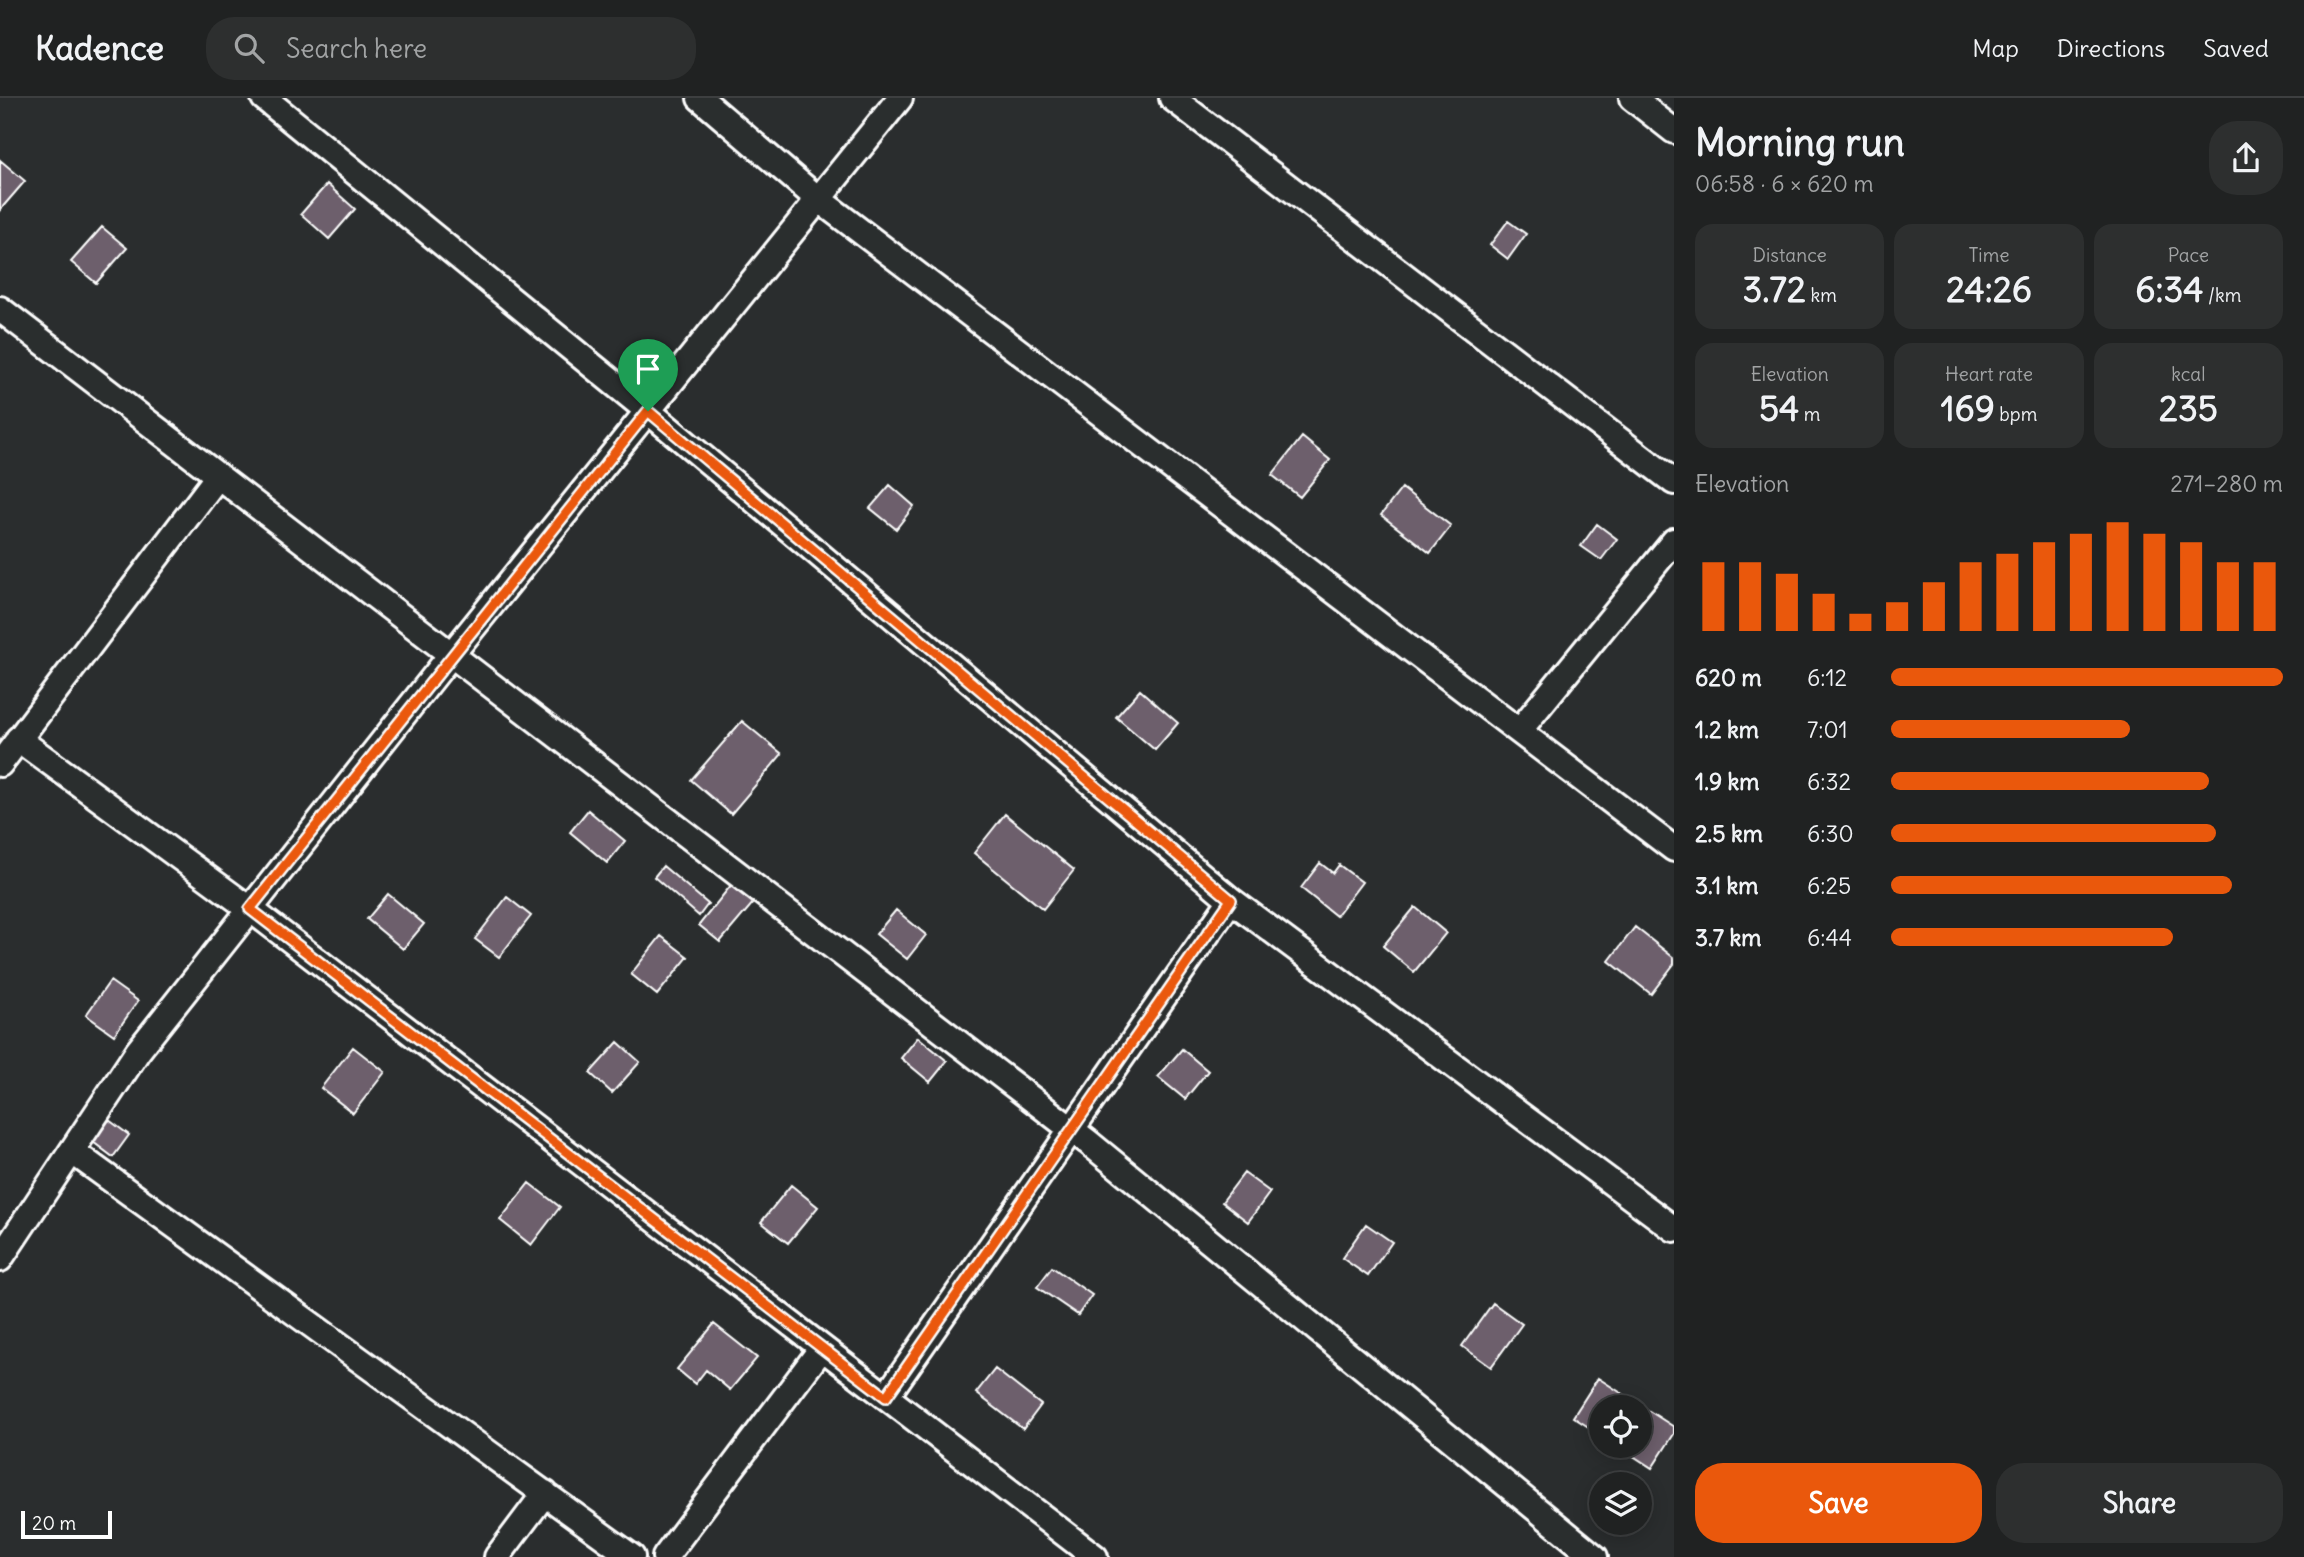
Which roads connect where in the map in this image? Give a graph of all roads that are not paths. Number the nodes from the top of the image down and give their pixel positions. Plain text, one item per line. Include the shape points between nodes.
1 (264, 98) edge
2 (700, 98) edge
3 (900, 98) edge
4 (1172, 98) edge
5 (1632, 98) edge
6 (1674, 131) edge
7 (818, 199) junction
8 (0, 309) edge
9 (648, 411) junction
10 (218, 477) junction
11 (1674, 482) edge
12 (1674, 541) edge
13 (451, 655) junction
14 (1519, 731) junction
15 (18, 739) junction
16 (0, 764) edge
17 (1674, 849) edge
18 (1231, 900) junction
19 (250, 909) junction
20 (1071, 1129) junction
21 (73, 1152) junction
22 (1674, 1229) edge
23 (0, 1259) edge
24 (822, 1348) junction
25 (886, 1397) junction
26 (545, 1493) junction
27 (497, 1557) edge
28 (632, 1557) edge
29 (665, 1557) edge
30 (1095, 1557) edge
31 (1595, 1557) edge

1 - 9 street
2 - 7 street
3 - 7 street
4 - 11 street
5 - 6 street
7 - 9 street
7 - 14 street
8 - 10 street
9 - 13 street
9 - 18 street
10 - 13 street
10 - 15 street
12 - 14 street
13 - 19 street
13 - 20 street
14 - 17 street
15 - 16 street
15 - 19 street
18 - 20 street
18 - 22 street
19 - 21 street via 138,1051
19 - 24 street
20 - 25 street
20 - 31 street
21 - 23 street
21 - 26 street
24 - 25 street
24 - 29 street
25 - 30 street
26 - 27 street
26 - 28 street

